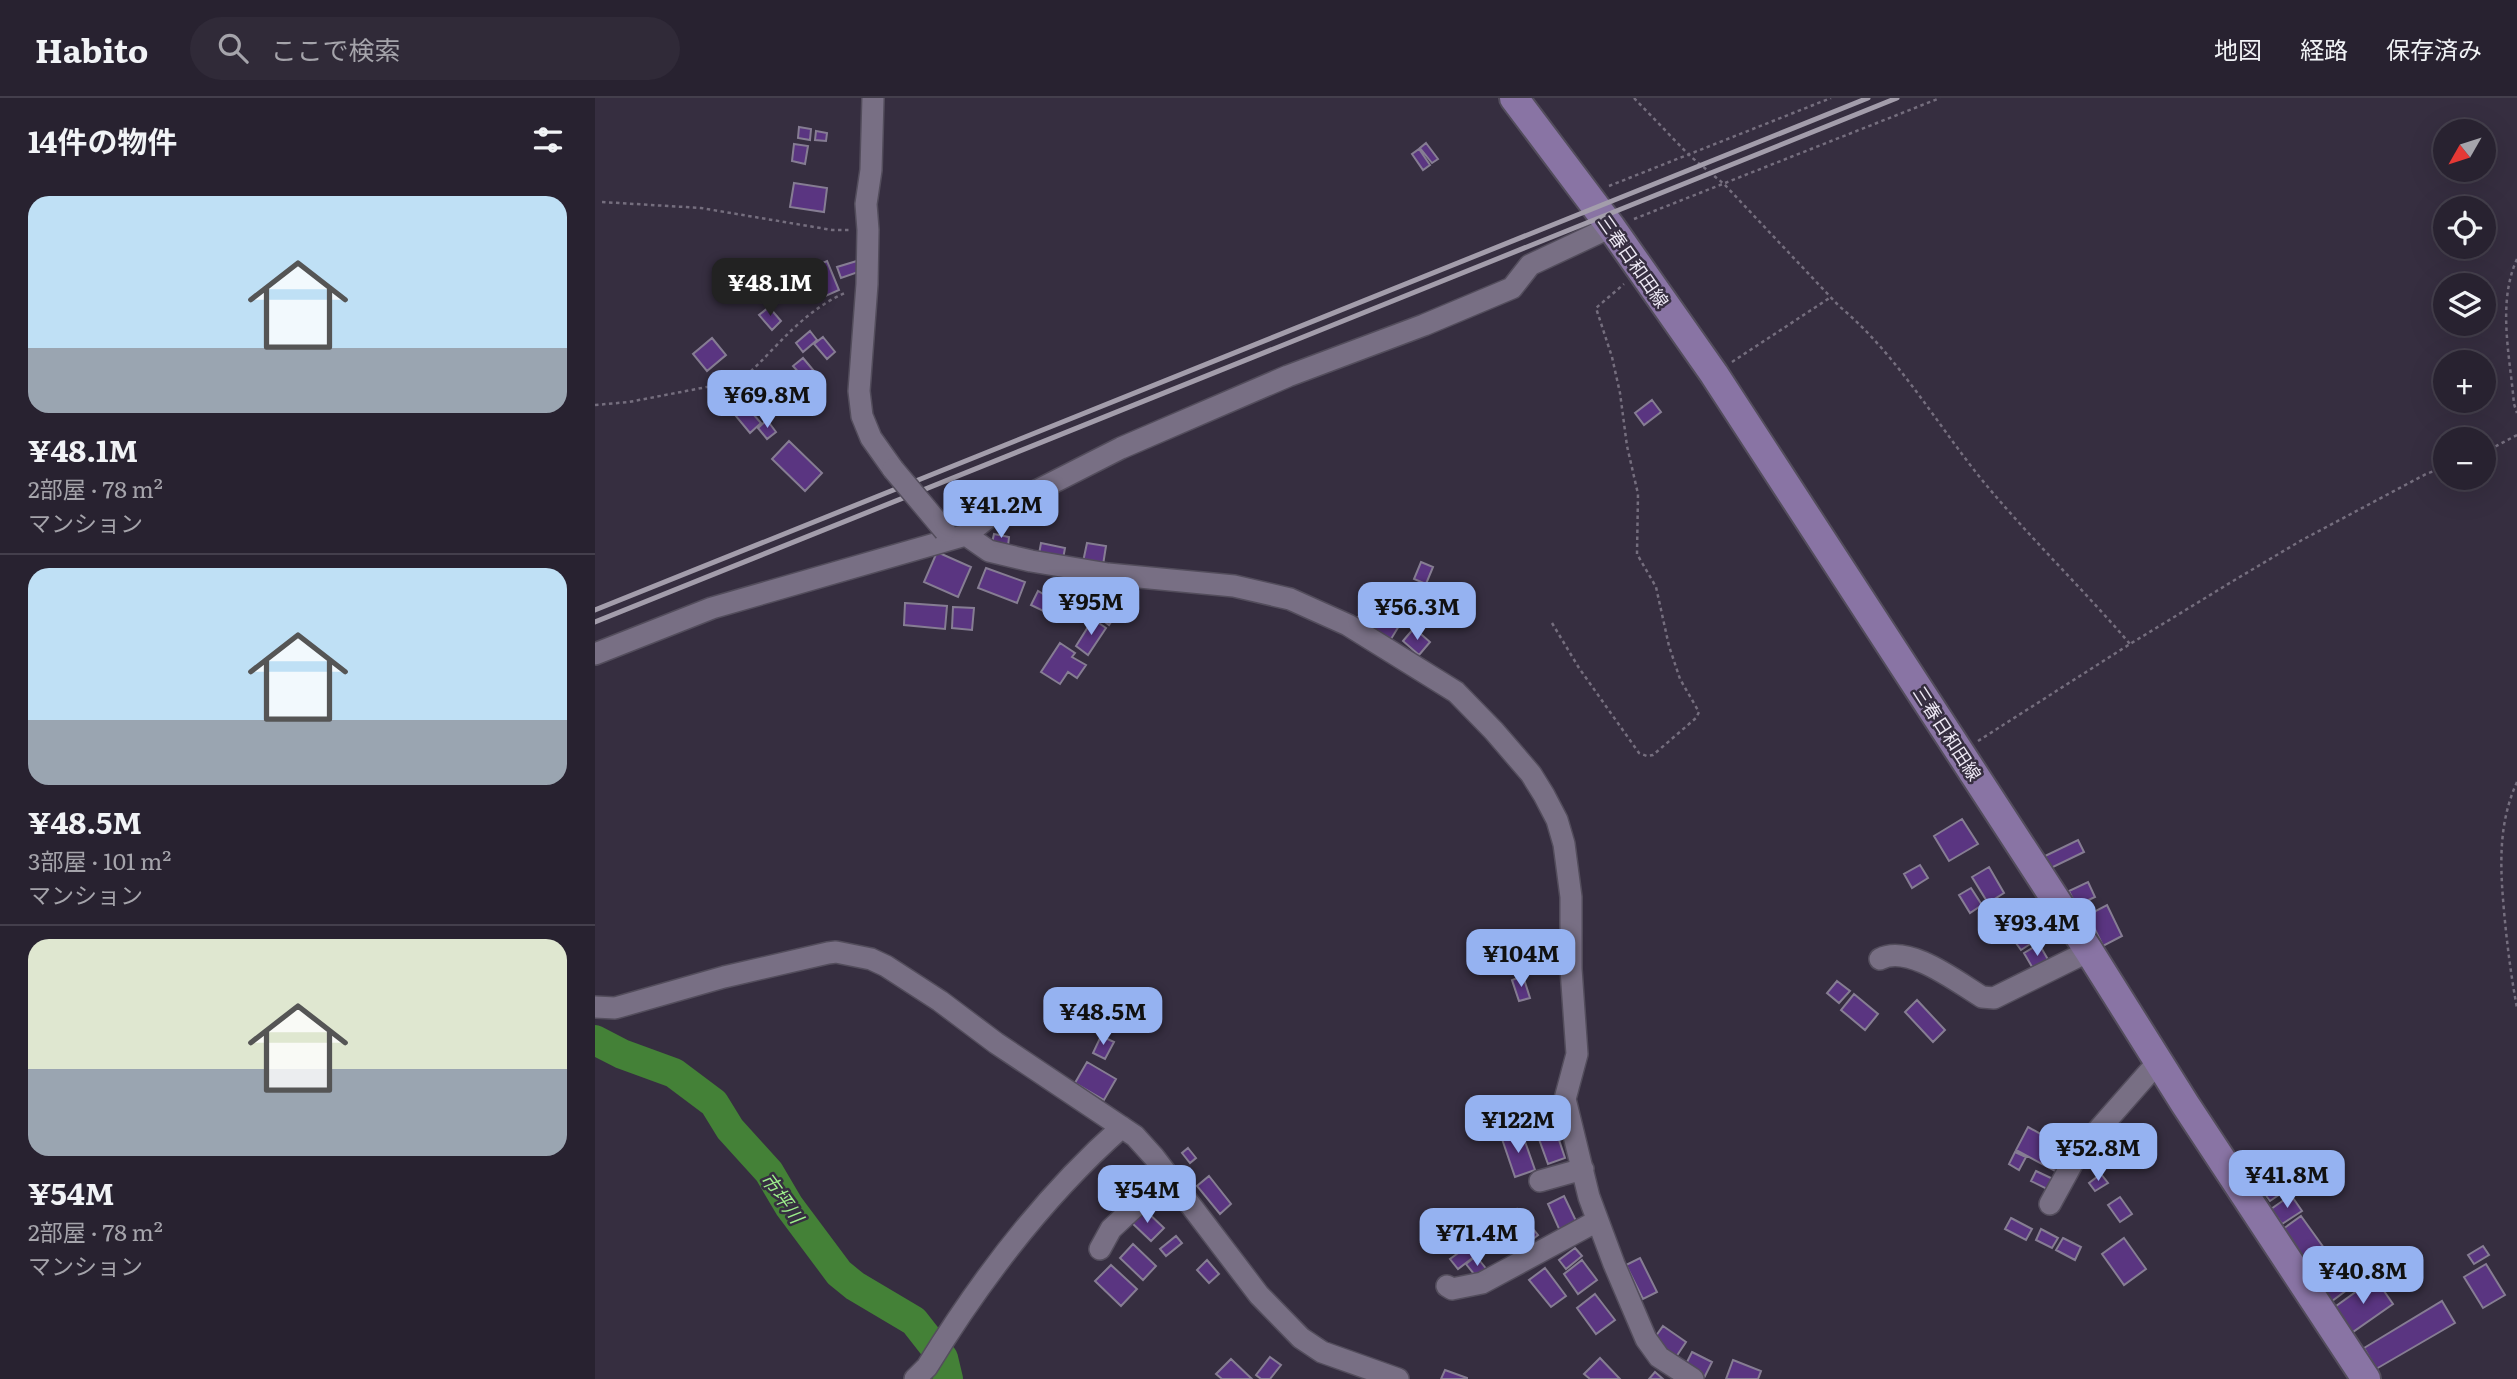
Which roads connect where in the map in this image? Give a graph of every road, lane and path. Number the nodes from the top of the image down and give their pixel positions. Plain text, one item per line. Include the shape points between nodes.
1 (873, 98) edge
2 (1514, 98) edge
3 (1635, 98) edge
4 (1831, 98) edge
5 (1940, 98) edge
6 (1690, 156) junction
7 (1724, 184) junction
8 (1587, 195) junction
9 (601, 202) dead end
10 (1611, 227) junction
11 (868, 230) junction
12 (2517, 259) edge
13 (1640, 271) junction
14 (867, 284) junction
15 (1831, 297) junction
16 (1714, 374) junction
17 (595, 405) edge
18 (2517, 413) edge
19 (2517, 435) edge
20 (2496, 446) edge
21 (2433, 471) edge
22 (954, 535) junction
23 (1552, 623) dead end
24 (2130, 644) junction
25 (595, 654) edge
26 (1960, 752) junction
27 (2517, 782) edge
28 (2089, 951) junction
29 (1880, 959) dead end
30 (595, 1007) edge
31 (2517, 1008) edge
32 (2158, 1062) junction
33 (1122, 1127) junction
34 (1583, 1169) junction
35 (1168, 1176) junction
36 (1541, 1181) dead end
37 (2050, 1204) dead end
38 (1597, 1221) junction
39 (1100, 1249) dead end
40 (1447, 1286) dead end
41 (915, 1379) edge
42 (1398, 1379) edge
43 (1693, 1379) edge
44 (2366, 1379) edge

1 - 11 street
2 - 8 main road, 三春日和田線
3 - 6 path
4 - 6 path
5 - 7 path
6 - 7 path
6 - 8 path
7 - 10 path
7 - 15 path
8 - 10 main road, 三春日和田線
9 - 11 path via 701,208 832,230
10 - 13 main road, 三春日和田線
10 - 22 street via 1530,265 1512,288 1121,448
11 - 14 street
12 - 18 path via 2506,287
13 - 16 main road, 三春日和田線
13 - 23 path via 1596,308 1615,369 1638,494 1637,554 1655,587 1680,679 1699,712 1696,718 1653,755 1639,752
14 - 17 path via 829,299 808,314 738,381
14 - 22 street, bridge via 859,391 871,438
15 - 16 path
15 - 24 path via 1860,323 1987,486
16 - 26 main road, 三春日和田線
19 - 20 path
21 - 24 path via 2302,540
22 - 25 street via 712,608
22 - 34 street via 989,551 1031,561 1234,586 1290,599 1348,625 1457,692 1472,706 1531,775 1564,844 1571,897 1577,1054 1565,1099
24 - 26 path
26 - 28 main road, 三春日和田線
27 - 31 path via 2503,823 2500,874
28 - 29 street via 1994,998 1982,997 1915,958 1889,954
28 - 32 main road, 三春日和田線
30 - 33 street via 615,1008 828,953 871,959
32 - 37 street via 2078,1153
32 - 44 main road, 三春日和田線
33 - 35 street
33 - 41 street via 1018,1237
34 - 36 street
34 - 38 street
35 - 39 street via 1111,1229
35 - 42 street via 1259,1295 1301,1338 1322,1352
38 - 40 street via 1482,1283
38 - 43 street via 1646,1339 1659,1357

